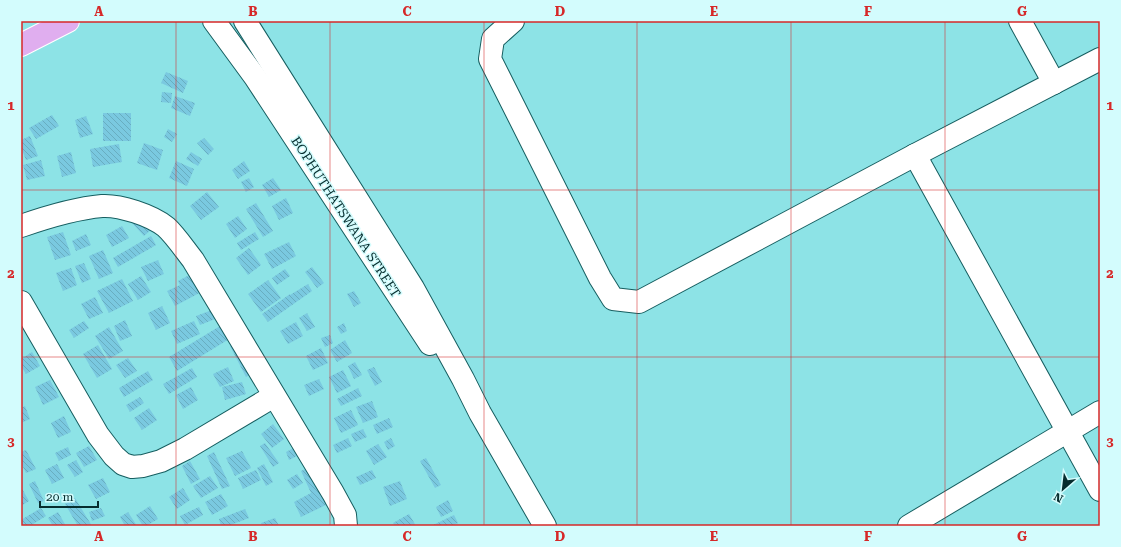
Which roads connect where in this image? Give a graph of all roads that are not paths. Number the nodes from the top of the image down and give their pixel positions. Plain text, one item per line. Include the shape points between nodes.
1 (68, 21) edge
2 (214, 21) edge
3 (245, 21) edge
4 (513, 21) edge
5 (1020, 21) edge
6 (21, 45) edge
7 (1100, 59) edge
8 (1054, 83) junction
9 (915, 155) junction
10 (21, 226) edge
11 (21, 302) edge
12 (274, 396) junction
13 (1100, 412) edge
14 (480, 413) junction
15 (1067, 431) junction
16 (1100, 490) edge
17 (346, 526) edge
18 (545, 526) edge
19 (909, 526) edge

1 - 6 main road
2 - 14 street, BOPHUTHATSWANA STREET via 254,77 440,360
3 - 14 street, BOPHUTHATSWANA STREET via 413,288 464,378
4 - 9 street via 493,38 490,59 600,278 613,298 639,302
5 - 8 street
7 - 8 street
8 - 9 street
9 - 15 street
10 - 12 street via 103,206 146,215 166,227 193,260
11 - 12 street via 98,435 123,464 132,467 161,461 186,449
12 - 17 street via 345,515
13 - 15 street
14 - 18 street, BOPHUTHATSWANA STREET
15 - 16 street
15 - 19 street

